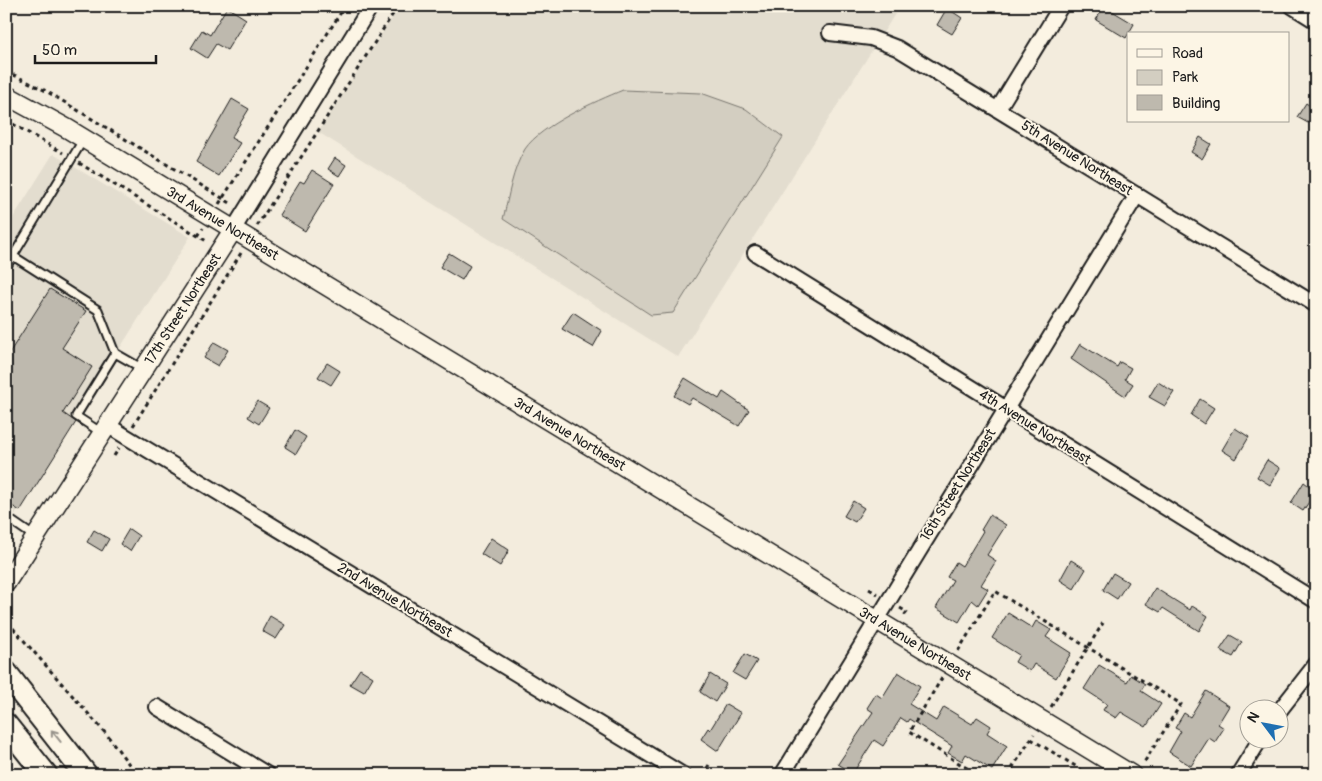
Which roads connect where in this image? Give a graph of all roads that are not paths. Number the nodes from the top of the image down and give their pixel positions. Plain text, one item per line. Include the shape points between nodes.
1 (372, 6) edge
2 (1062, 6) edge
3 (1292, 6) edge
4 (1316, 21) edge
5 (830, 34) dead end
6 (6, 95) edge
7 (998, 108) junction
8 (84, 138) junction
9 (1137, 195) junction
10 (233, 230) junction
11 (755, 253) dead end
12 (13, 256) junction
13 (6, 267) edge
14 (1316, 305) edge
15 (115, 353) junction
16 (143, 369) junction
17 (1005, 409) junction
18 (104, 429) junction
19 (6, 517) edge
20 (35, 536) junction
21 (6, 583) edge
22 (1316, 601) edge
23 (875, 620) junction
24 (1316, 664) edge
25 (6, 673) edge
26 (1289, 698) edge
27 (157, 707) dead end
28 (6, 725) edge
29 (1255, 748) edge
30 (680, 774) edge
31 (46, 775) edge
32 (86, 775) edge
33 (268, 775) edge
34 (782, 775) edge
35 (1132, 775) edge
36 (1238, 775) edge

1 - 10 street, 17th Street Northeast
2 - 7 street
3 - 4 street
5 - 7 street, 5th Avenue Northeast via 871,38 897,48
6 - 8 street, 3rd Avenue Northeast
7 - 9 street, 5th Avenue Northeast
8 - 10 street, 3rd Avenue Northeast
8 - 12 lane
9 - 14 street, 5th Avenue Northeast
9 - 17 street, 16th Street Northeast
10 - 16 street, 17th Street Northeast
10 - 23 street, 3rd Avenue Northeast
11 - 17 street, 4th Avenue Northeast
12 - 13 lane
12 - 15 lane via 98,310
15 - 16 lane
15 - 18 lane via 76,416
16 - 18 street, 17th Street Northeast
17 - 22 street, 4th Avenue Northeast
17 - 23 street, 16th Street Northeast
18 - 20 street, 17th Street Northeast
18 - 30 street, 2nd Avenue Northeast
19 - 20 lane
20 - 21 street, 17th Street Northeast
23 - 34 street, 16th Street Northeast
23 - 35 street, 3rd Avenue Northeast
24 - 26 street
32 -> 25 main road
27 - 33 street
28 - 31 main road
29 - 36 street

